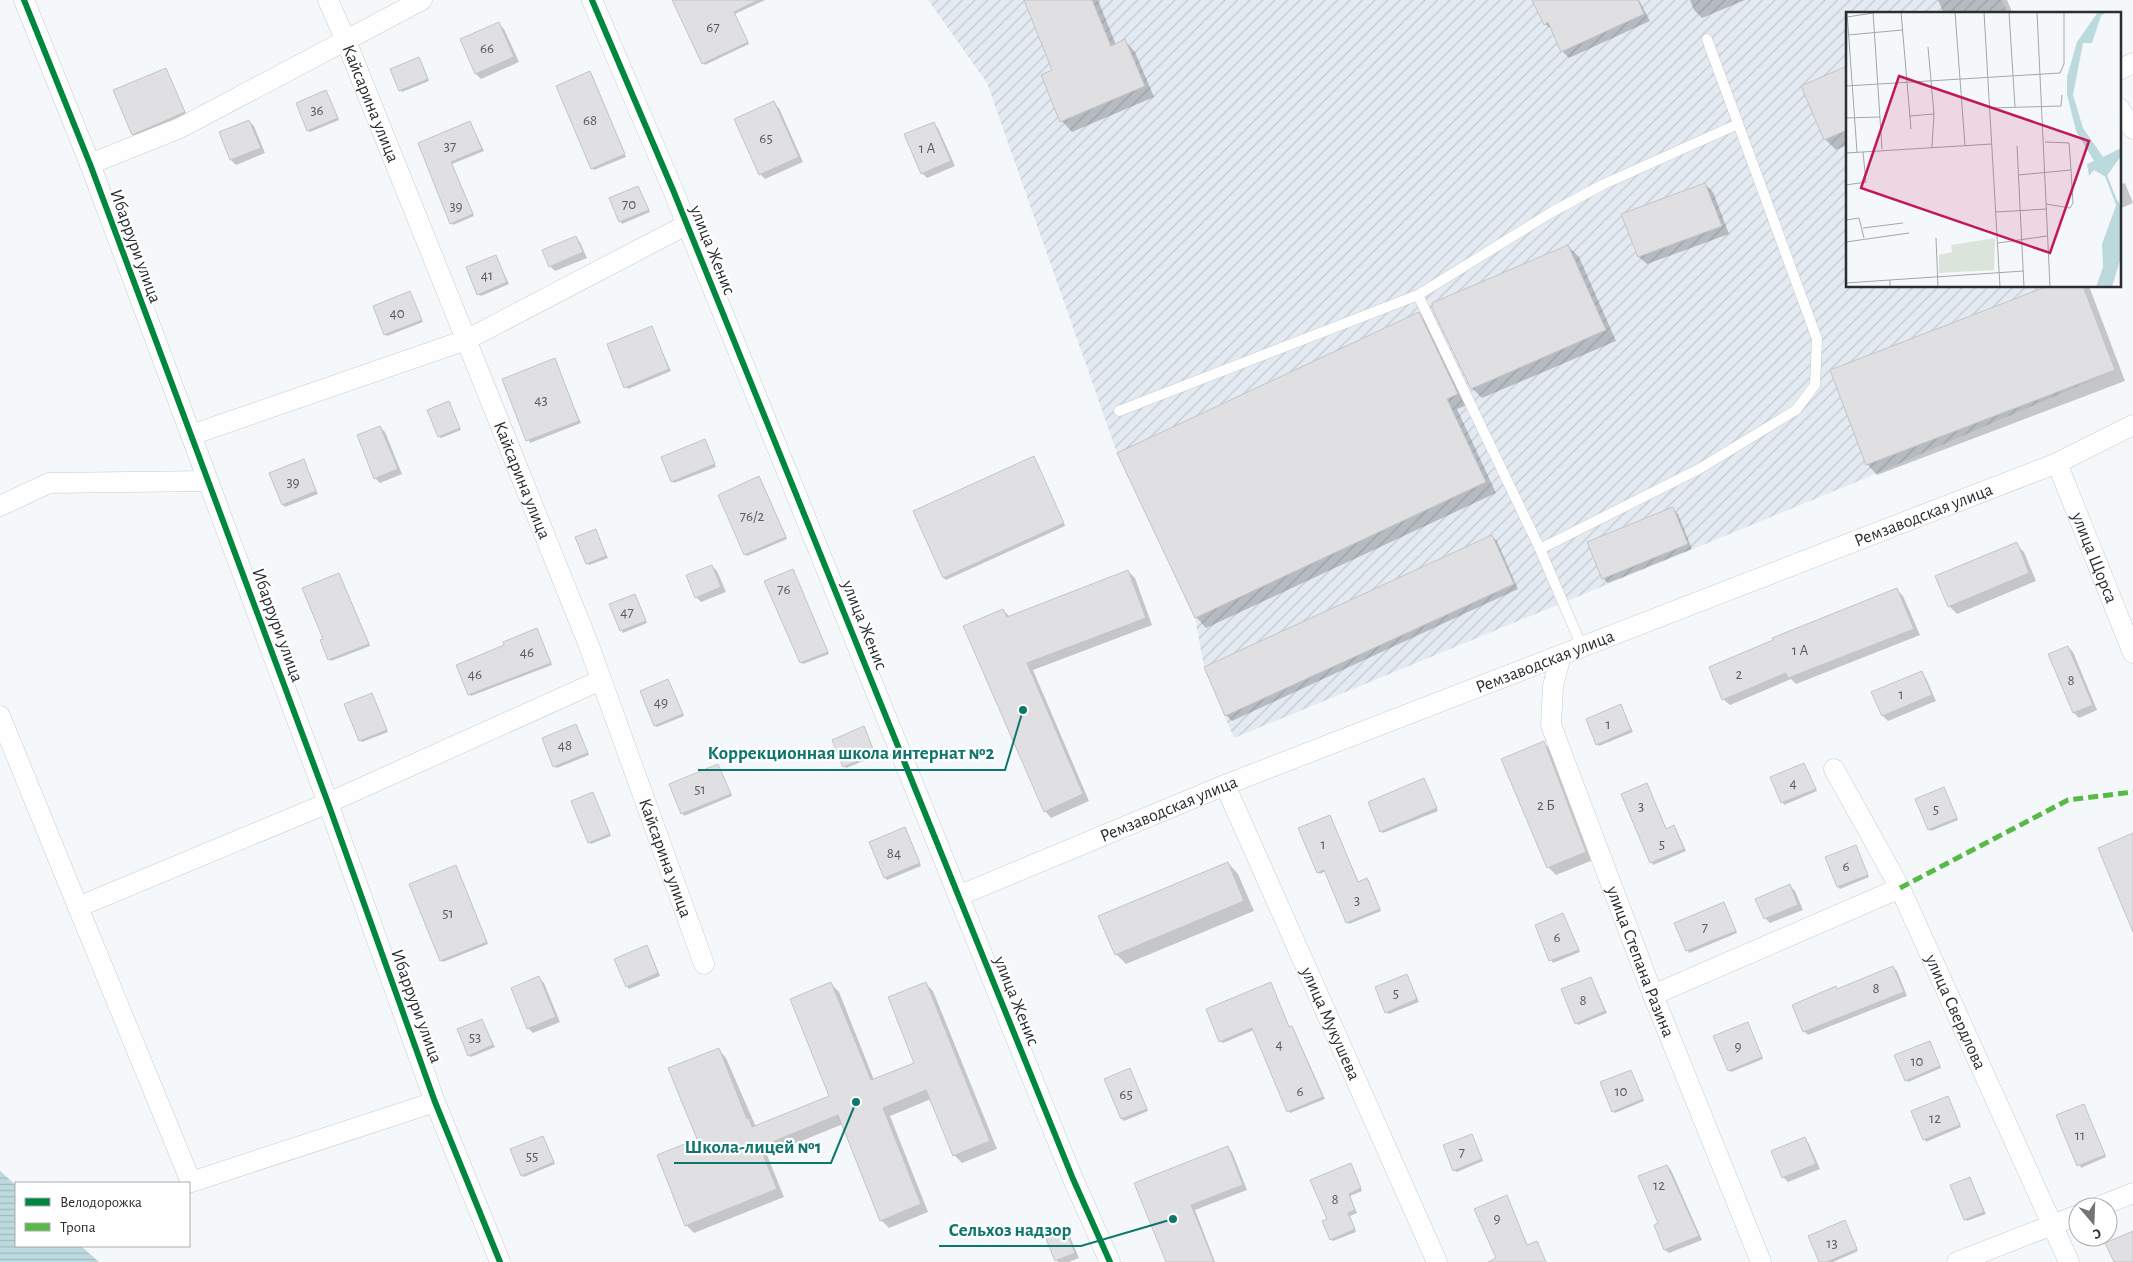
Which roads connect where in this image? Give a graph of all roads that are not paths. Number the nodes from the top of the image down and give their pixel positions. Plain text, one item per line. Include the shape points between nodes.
1 (24, 0) edge
2 (328, 0) edge
3 (422, 0) edge
4 (592, 0) edge
5 (1707, 39) dead end
6 (346, 41) junction
7 (2133, 63) edge
8 (2120, 70) edge
9 (2120, 110) edge
10 (1738, 124) junction
11 (2133, 129) edge
12 (90, 164) junction
13 (686, 225) junction
14 (1418, 295) junction
15 (466, 340) junction
16 (1119, 411) dead end
17 (2133, 425) edge
18 (190, 435) junction
19 (2057, 463) junction
20 (208, 481) junction
21 (0, 506) edge
22 (1540, 548) junction
23 (1582, 647) junction
24 (2133, 653) edge
25 (1561, 655) junction
26 (601, 680) junction
27 (0, 716) edge
28 (1834, 769) dead end
29 (1225, 785) junction
30 (328, 803) junction
31 (1900, 888) junction
32 (958, 896) junction
33 (78, 907) junction
34 (704, 964) dead end
35 (1653, 995) junction
36 (435, 1102) junction
37 (2133, 1192) edge
38 (2118, 1198) edge
39 (2068, 1219) edge
40 (2052, 1225) junction
41 (1104, 1260) edge
42 (500, 1262) edge
43 (1437, 1262) edge
44 (1761, 1262) edge
45 (1957, 1262) edge
46 (2069, 1262) edge

1 - 12 street, Ибаррури улица
2 - 6 street, Кайсарина улица
3 - 6 street
4 - 13 street, улица Женис
5 - 10 lane
6 - 12 street via 180,128
6 - 15 street, Кайсарина улица
7 - 8 street
9 - 11 street
10 - 14 lane via 1602,185
10 - 22 lane via 1817,339 1815,385 1796,410 1699,469
12 - 18 street, Ибаррури улица
13 - 15 street
13 - 32 street, улица Женис
14 - 16 lane
14 - 22 lane
15 - 18 street
15 - 26 street, Кайсарина улица
17 - 19 street, Ремзаводская улица
18 - 20 street, Ибаррури улица
19 - 23 street, Ремзаводская улица
19 - 24 street, улица Щорса
20 - 21 street via 49,483
20 - 30 street, Ибаррури улица
22 - 23 lane
23 - 25 street, Ремзаводская улица
25 - 29 street, Ремзаводская улица
25 - 35 street, улица Степана Разина via 1553,686 1551,725
26 - 30 street
26 - 34 street, Кайсарина улица
27 - 33 street
28 - 31 street, улица Свердлова
29 - 32 street, Ремзаводская улица
29 - 43 street, улица Мукушева
30 - 33 street
30 - 36 street, Ибаррури улица
31 - 35 street
31 - 40 street, улица Свердлова
32 - 41 street, улица Женис
33 - 36 street via 191,1182
35 - 44 street, улица Степана Разина
36 - 42 street, Ибаррури улица
37 - 38 street
39 - 40 street
40 - 45 street
40 - 46 street, улица Свердлова

